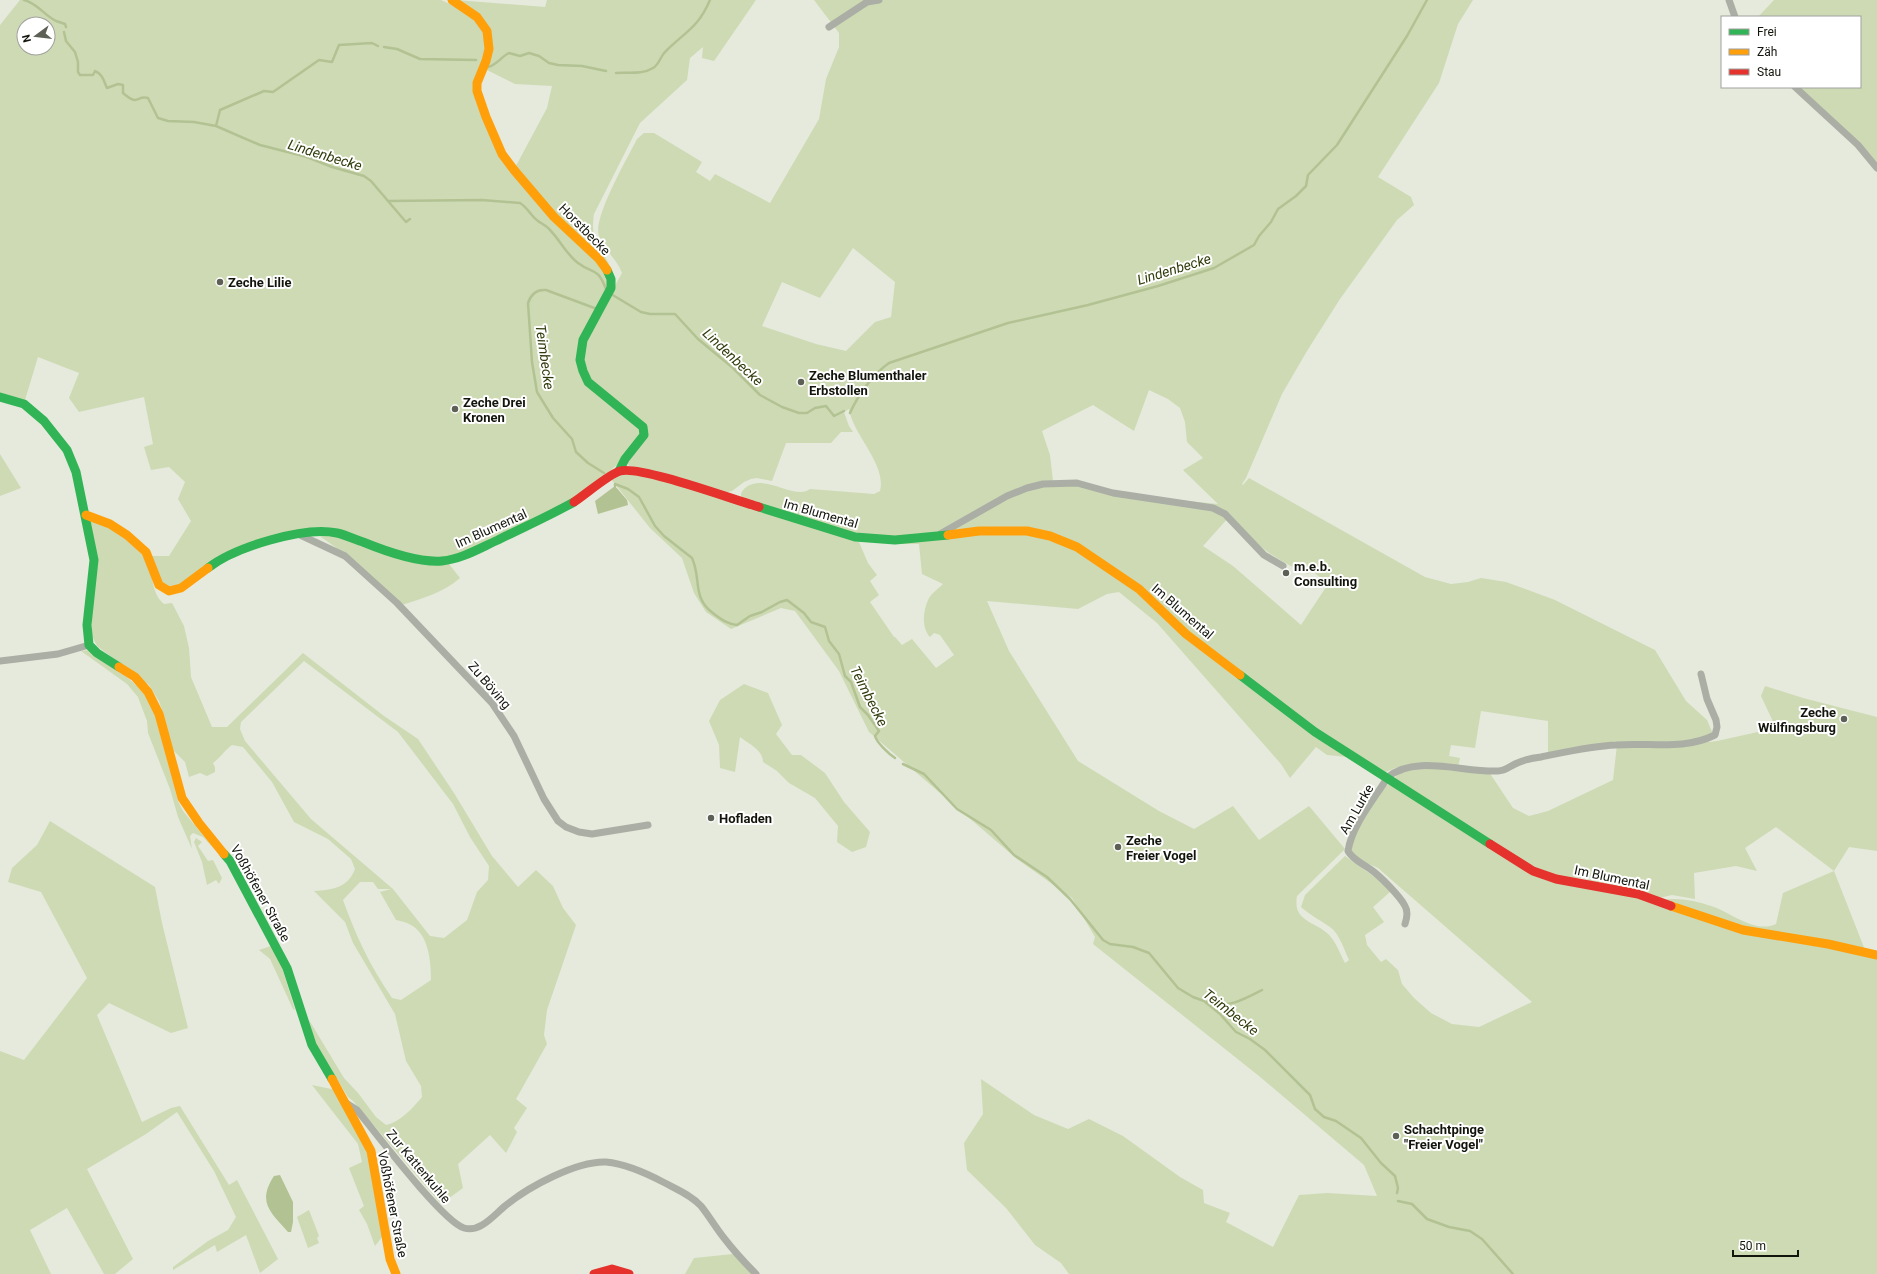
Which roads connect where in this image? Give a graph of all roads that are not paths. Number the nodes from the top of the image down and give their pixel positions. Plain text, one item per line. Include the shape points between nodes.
1 (452, 0) edge
2 (879, 0) edge
3 (1729, 0) edge
4 (1735, 16) edge
5 (829, 27) dead end
6 (1796, 88) edge
7 (1877, 168) edge
8 (0, 397) edge
9 (619, 471) junction
10 (86, 515) junction
11 (298, 534) junction
12 (938, 535) junction
13 (1283, 566) dead end
14 (89, 644) junction
15 (0, 661) edge
16 (1701, 674) dead end
17 (1388, 777) junction
18 (648, 825) dead end
19 (1405, 924) dead end
20 (1877, 955) edge
21 (346, 1103) junction
22 (396, 1274) edge
23 (594, 1274) edge
24 (629, 1274) edge
25 (756, 1274) edge

1 - 9 street, Horstbecke via 474,12 489,34 486,61 476,87 479,102 506,162 564,228 598,257 611,280 611,287 581,344 579,360 582,373 588,382 643,427 644,435 624,459
2 - 5 street via 867,2
3 - 4 street
6 - 7 street via 1858,146
8 - 10 street via 24,404 44,421 66,450 75,471
9 - 11 street, Im Blumental via 552,514 475,551 442,561 410,558 338,533 319,531
9 - 12 street, Im Blumental via 630,470 651,474 855,537 895,540
10 - 11 street, Im Blumental via 110,524 146,552 159,585 169,591 181,588 202,570 234,554 284,536
10 - 14 street via 94,560 87,625
11 - 18 street, Zu Böving via 345,556 397,603 492,703 514,736 544,799 558,821 579,832 592,834
12 - 13 street, Im Blumental via 1007,496 1027,488 1043,484 1077,483 1113,493 1213,508 1225,514 1264,555
12 - 17 street, Im Blumental via 1027,530 1077,547 1139,589 1186,634 1280,706 1345,752
14 - 15 street via 58,654
14 - 21 street, Voßhöfener Straße via 97,653 143,684 154,702 182,798 199,823 222,848 257,910 288,968 312,1045
16 - 17 street via 1718,727 1715,735 1700,742 1669,746 1617,744 1526,760 1499,771 1418,766 1400,769
17 - 19 street, Am Lurke via 1360,821 1349,843 1348,851 1352,857 1371,869 1404,905 1407,913
17 - 20 street, Im Blumental via 1533,871 1556,879 1638,894 1743,930
21 - 22 street, Voßhöfener Straße via 371,1151 390,1259
21 - 25 street, Zur Kattenkuhle via 358,1110 450,1220 458,1226 471,1229 480,1227 517,1196 549,1178 592,1163 611,1163 648,1175 688,1195
23 - 24 street via 605,1268

